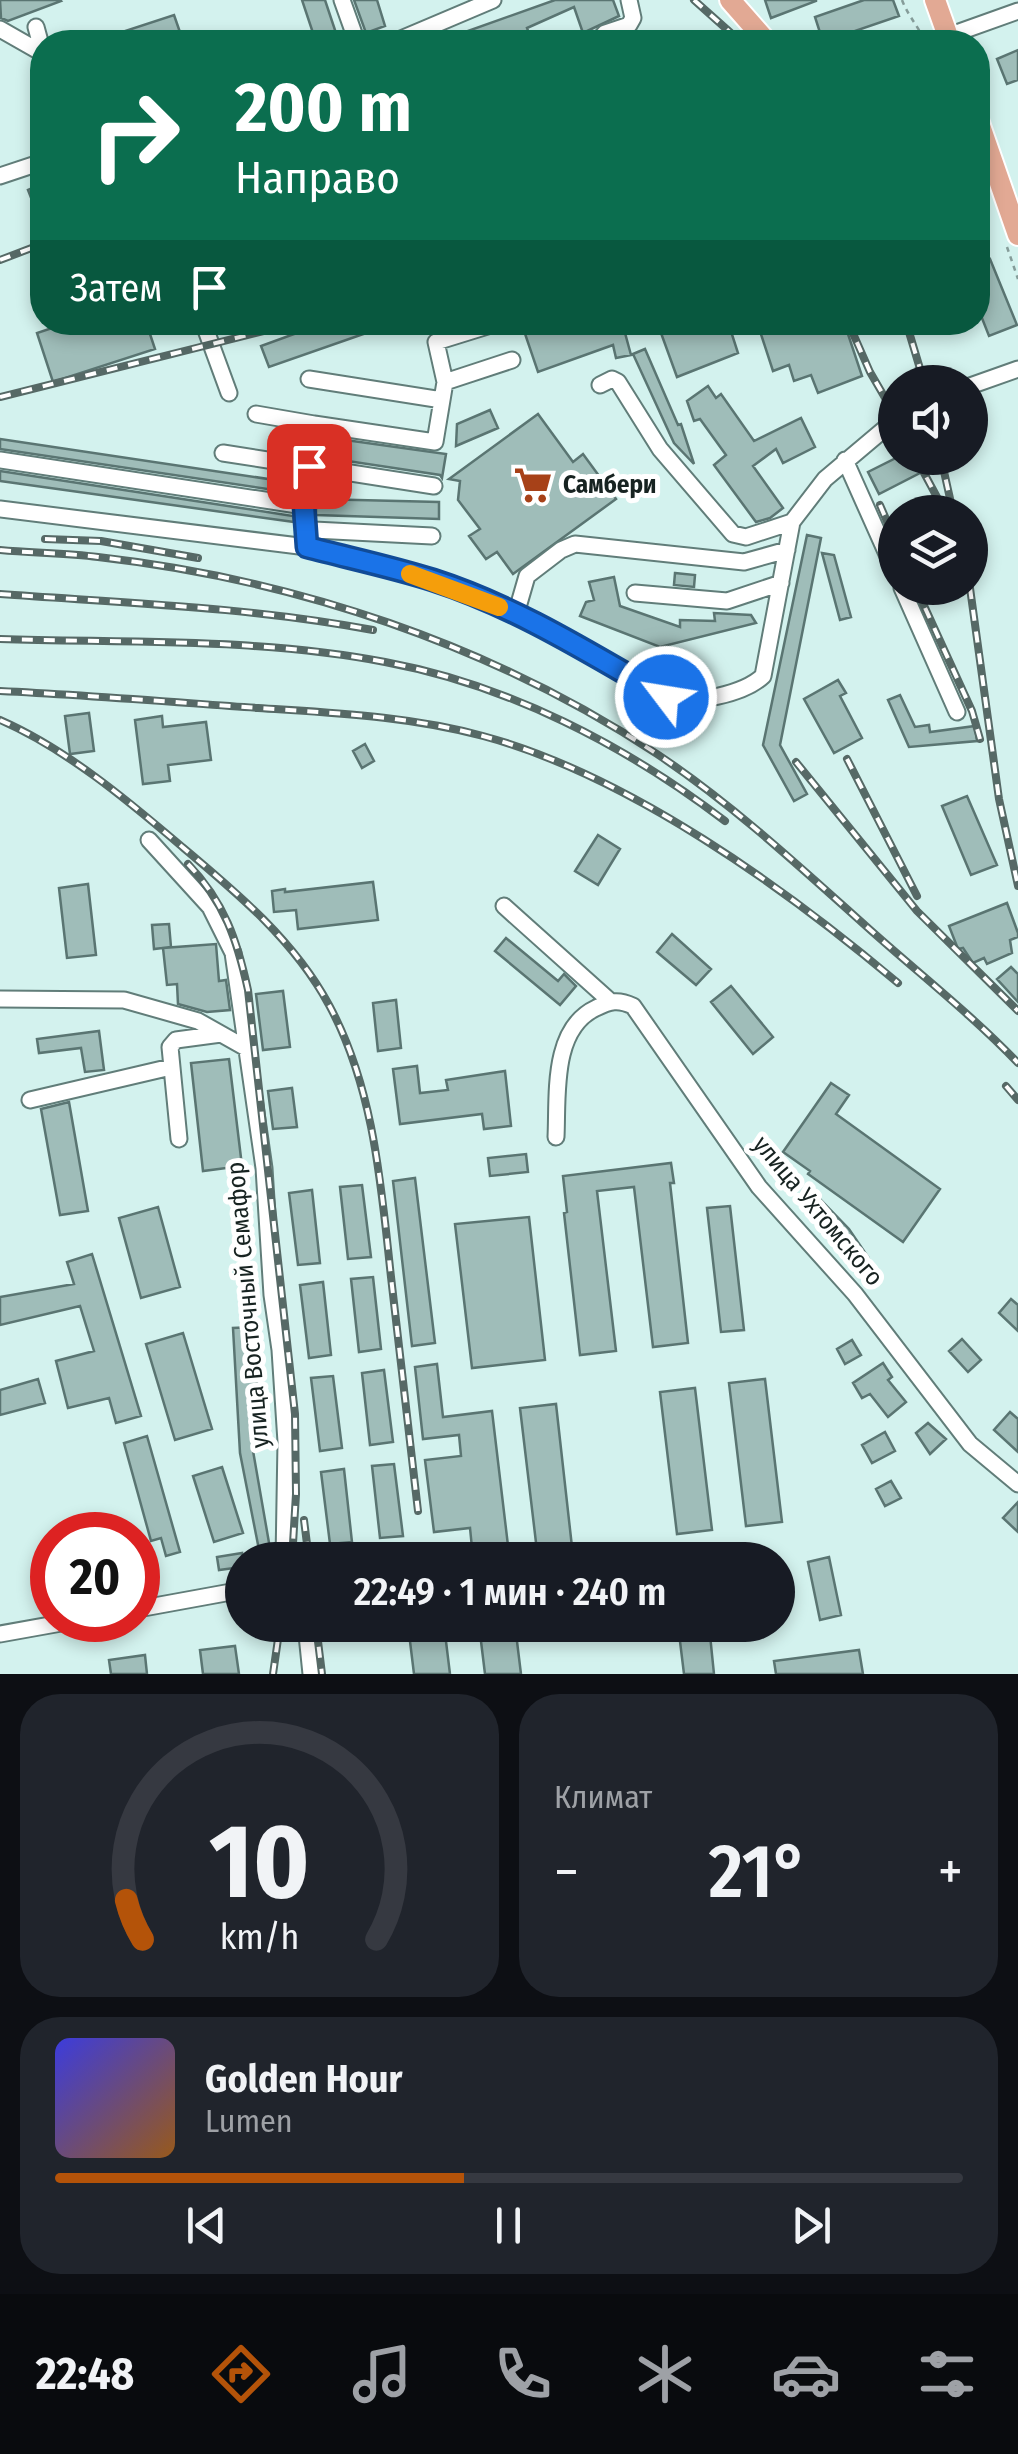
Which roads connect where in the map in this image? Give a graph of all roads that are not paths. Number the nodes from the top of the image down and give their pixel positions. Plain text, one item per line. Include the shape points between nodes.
1 (342, 0) edge
2 (493, 0) edge
3 (629, 0) edge
4 (730, 0) edge
5 (936, 0) edge
6 (458, 7) edge
7 (1018, 11) edge
8 (36, 26) dead end
9 (0, 29) edge
10 (37, 30) edge
11 (353, 30) edge
12 (416, 30) edge
13 (614, 30) edge
14 (756, 30) edge
15 (937, 30) edge
16 (967, 30) edge
17 (30, 45) edge
18 (990, 154) edge
19 (30, 166) edge
20 (0, 176) edge
21 (1018, 235) edge
22 (207, 335) edge
23 (459, 335) edge
24 (512, 360) dead end
25 (1018, 369) edge
26 (309, 379) dead end
27 (988, 380) edge
28 (444, 382) junction
29 (600, 385) dead end
30 (229, 394) dead end
31 (442, 400) junction
32 (256, 414) dead end
33 (314, 424) junction
34 (878, 434) edge
35 (223, 453) dead end
36 (0, 460) edge
37 (845, 460) junction
38 (309, 466) junction
39 (434, 486) dead end
40 (304, 506) junction
41 (0, 509) edge
42 (792, 522) junction
43 (878, 534) edge
44 (432, 536) dead end
45 (307, 547) junction
46 (786, 550) junction
47 (780, 583) junction
48 (635, 593) dead end
49 (910, 605) edge
50 (516, 614) junction
51 (957, 712) dead end
52 (149, 840) dead end
53 (504, 906) dead end
54 (0, 1000) edge
55 (610, 1001) junction
56 (221, 1034) junction
57 (246, 1048) junction
58 (170, 1067) junction
59 (30, 1100) dead end
60 (556, 1137) dead end
61 (179, 1139) dead end
62 (1018, 1484) edge
63 (284, 1542) edge
64 (225, 1593) edge
65 (160, 1605) edge
66 (30, 1629) edge
67 (0, 1634) edge
68 (308, 1642) edge
69 (311, 1674) edge

1 - 11 street
2 - 6 street
3 - 13 street via 630,25
4 - 14 main road
5 - 15 main road
6 - 12 street
7 - 16 street
8 - 10 street
9 - 17 street
18 - 21 main road
19 - 20 street
22 - 30 street
23 - 28 street via 436,342
24 - 28 street
25 - 27 street
26 - 31 street
28 - 31 street
29 - 42 street via 618,382 660,449 734,534 750,536
31 - 33 street via 435,442
32 - 33 street
33 - 38 street
34 - 37 street
35 - 38 street
36 - 40 street
37 - 42 street
37 - 43 street
38 - 39 street
38 - 40 street
40 - 45 street
41 - 45 street
42 - 46 street
44 - 45 street via 314,530
45 - 50 street via 435,581
46 - 47 street
46 - 50 street via 744,562 574,544 527,576
47 - 48 street via 727,601
47 - 50 street via 763,676 718,696 666,697
49 - 51 street
52 - 57 street, улица Восточный Семафор via 210,906 233,953
53 - 55 street, улица Ухтомского
54 - 56 street via 124,1000
55 - 60 street via 588,1011 569,1034
55 - 62 street, улица Ухтомского via 638,1010 759,1187 855,1294 970,1444
56 - 57 street
56 - 58 street via 176,1040
57 - 63 street, улица Восточный Семафор via 280,1350
58 - 59 street
58 - 61 street
64 - 65 street
66 - 67 street
68 - 69 street

